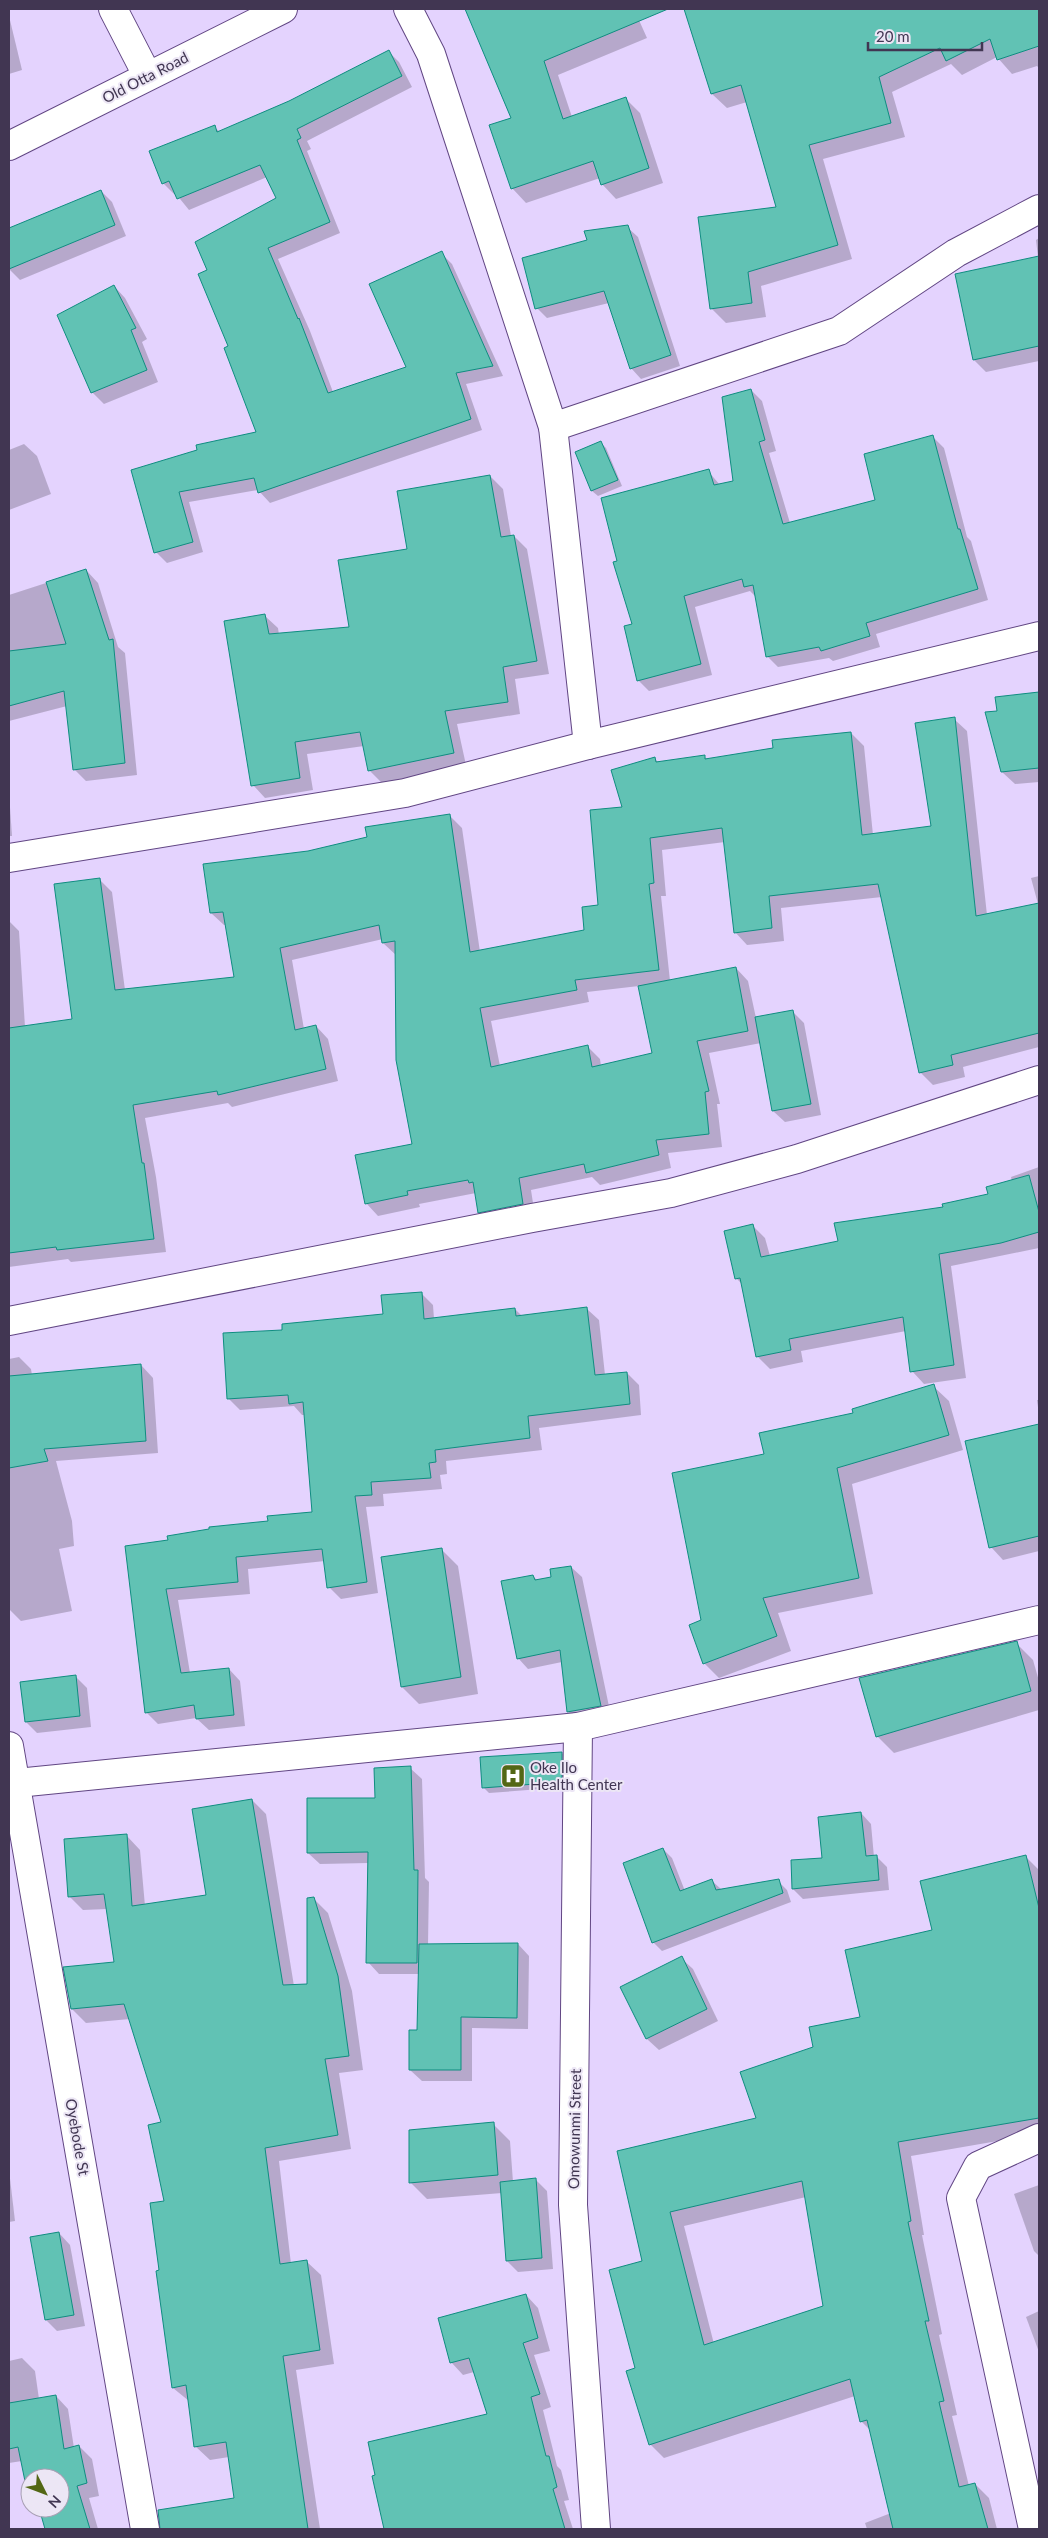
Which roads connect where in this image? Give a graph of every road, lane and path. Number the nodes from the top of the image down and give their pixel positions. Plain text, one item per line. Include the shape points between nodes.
1 (113, 9) edge
2 (283, 9) edge
3 (408, 9) edge
4 (147, 75) junction
5 (9, 146) edge
6 (1039, 209) edge
7 (553, 427) junction
8 (1039, 636) edge
9 (588, 745) junction
10 (9, 858) edge
11 (1039, 1080) edge
12 (9, 1321) edge
13 (1039, 1620) edge
14 (578, 1727) junction
15 (9, 1746) edge
16 (17, 1783) junction
17 (1039, 2138) edge
18 (145, 2529) edge
19 (596, 2529) edge
20 (1033, 2529) edge

1 - 4 street
2 - 4 street, Old Otta Road
3 - 7 street via 431,54
4 - 5 street, Old Otta Road
6 - 7 street via 956,253 839,331
7 - 9 street
8 - 9 street
9 - 10 street via 405,793
11 - 12 street via 796,1158 671,1193
13 - 14 street
14 - 16 street
14 - 19 street, Omowunmi Street via 573,2205
15 - 16 street, Oyebode St
16 - 18 street, Oyebode St
17 - 20 street via 978,2166 961,2198

